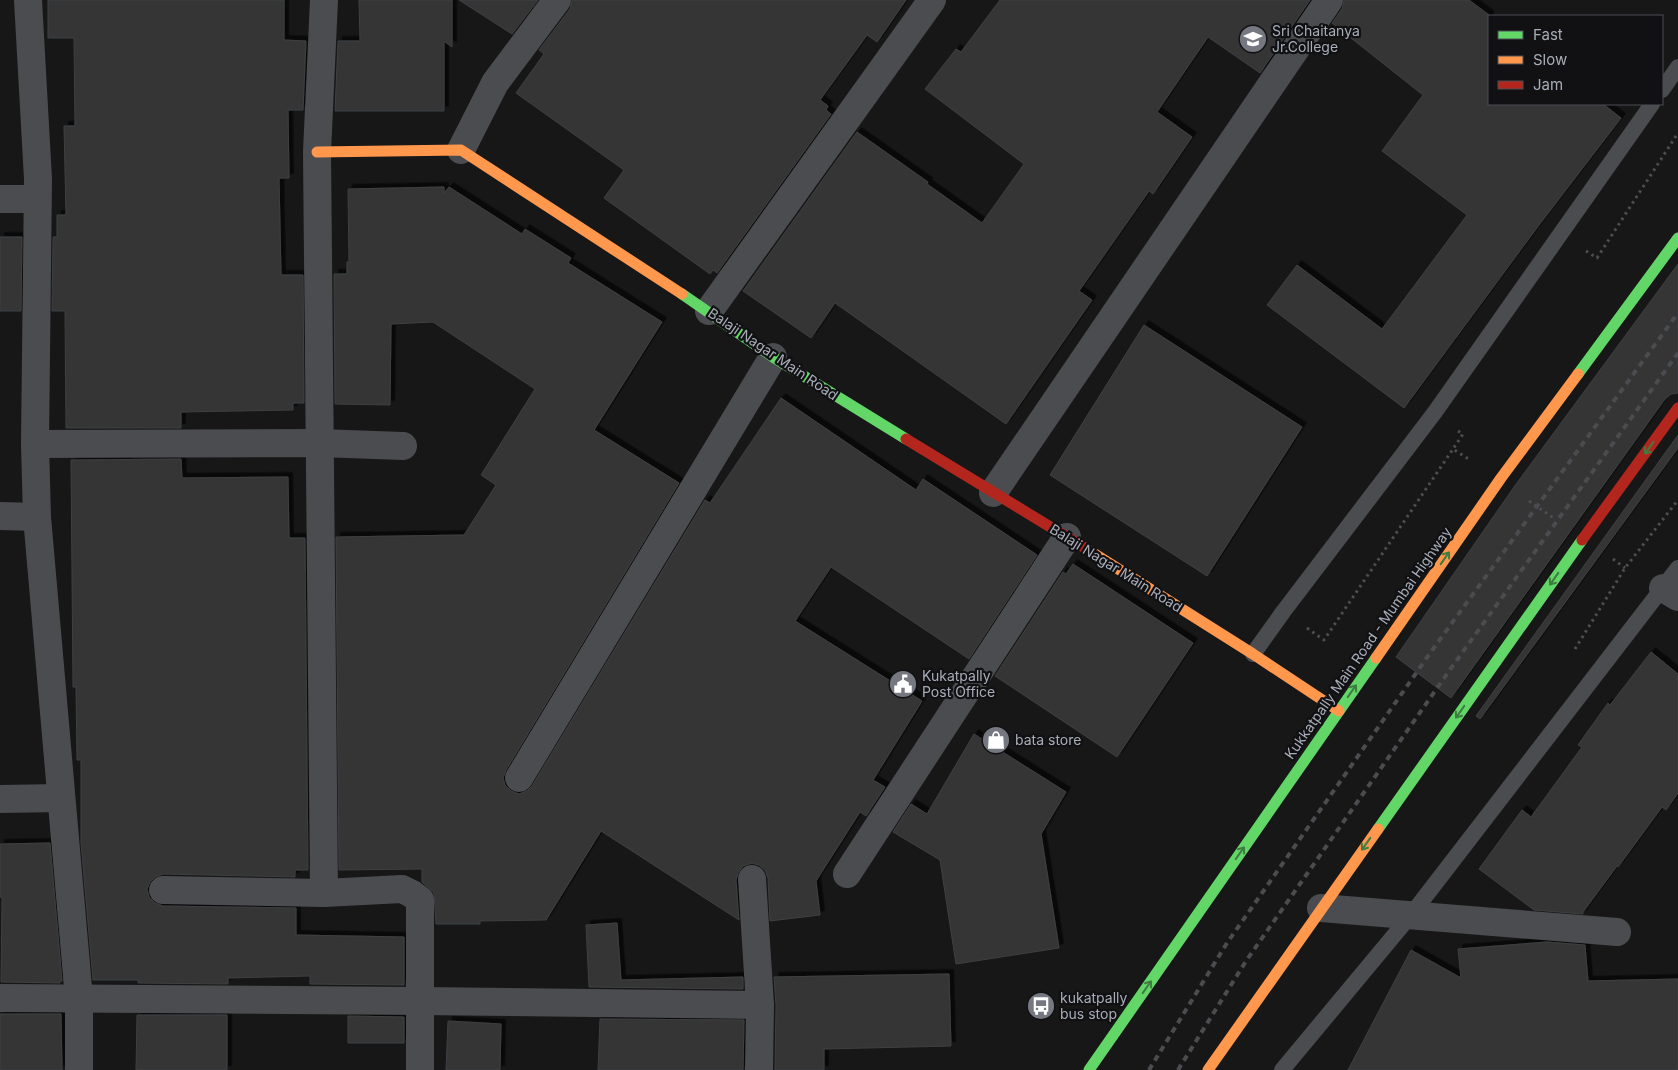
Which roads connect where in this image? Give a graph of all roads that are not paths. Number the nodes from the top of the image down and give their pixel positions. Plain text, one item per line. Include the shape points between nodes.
1 (28, 0) edge
2 (324, 0) edge
3 (556, 0) edge
4 (932, 0) edge
5 (1329, 0) edge
6 (1678, 67) edge
7 (1663, 89) edge
8 (1651, 105) edge
9 (462, 150) junction
10 (317, 152) junction
11 (37, 199) junction
12 (0, 200) edge
13 (1678, 238) edge
14 (709, 311) junction
15 (772, 357) junction
16 (1678, 408) edge
17 (319, 443) junction
18 (35, 444) junction
19 (404, 446) dead end
20 (993, 493) junction
21 (0, 516) edge
22 (37, 516) junction
23 (1067, 537) junction
24 (1673, 584) edge
25 (1253, 654) junction
26 (1339, 710) junction
27 (519, 778) dead end
28 (61, 798) junction
29 (0, 799) edge
30 (847, 874) dead end
31 (752, 879) dead end
32 (163, 890) dead end
33 (324, 893) junction
34 (1321, 908) junction
35 (1411, 915) junction
36 (1617, 932) dead end
37 (0, 998) edge
38 (78, 999) junction
39 (420, 1001) junction
40 (760, 1006) junction
41 (79, 1070) edge
42 (420, 1070) edge
43 (759, 1070) edge
44 (1089, 1070) edge
45 (1208, 1070) edge
46 (1282, 1070) edge

1 - 11 street
2 - 10 street
3 - 9 street via 495,84
4 - 14 street
5 - 20 street
6 - 7 lane
8 - 25 lane via 1435,412
9 - 10 main road
9 - 14 main road, Balaji Nagar Main Road
10 - 17 street
11 - 12 street
11 - 18 street
26 -> 13 main road, Kukkatpally Main Road - Mumbai Highway via 1502,478
14 - 15 main road, Balaji Nagar Main Road
15 - 20 main road, Balaji Nagar Main Road
15 - 27 street
16 -> 34 main road
17 - 18 street
17 - 19 street
17 - 33 street
18 - 22 street
20 - 23 main road, Balaji Nagar Main Road
21 - 22 street
22 - 28 street
23 - 25 main road, Balaji Nagar Main Road
23 - 30 street
24 - 35 lane
25 - 26 main road, Balaji Nagar Main Road
44 -> 26 main road, Kukkatpally Main Road - Mumbai Highway
28 - 29 street
28 - 38 street
31 - 40 street
32 - 33 street
33 - 39 street via 402,889 420,900
34 - 35 street
34 - 45 main road
35 - 36 street
35 - 46 lane
37 - 38 street
38 - 39 street
38 - 41 street
39 - 40 street
39 - 42 street
40 - 43 street

